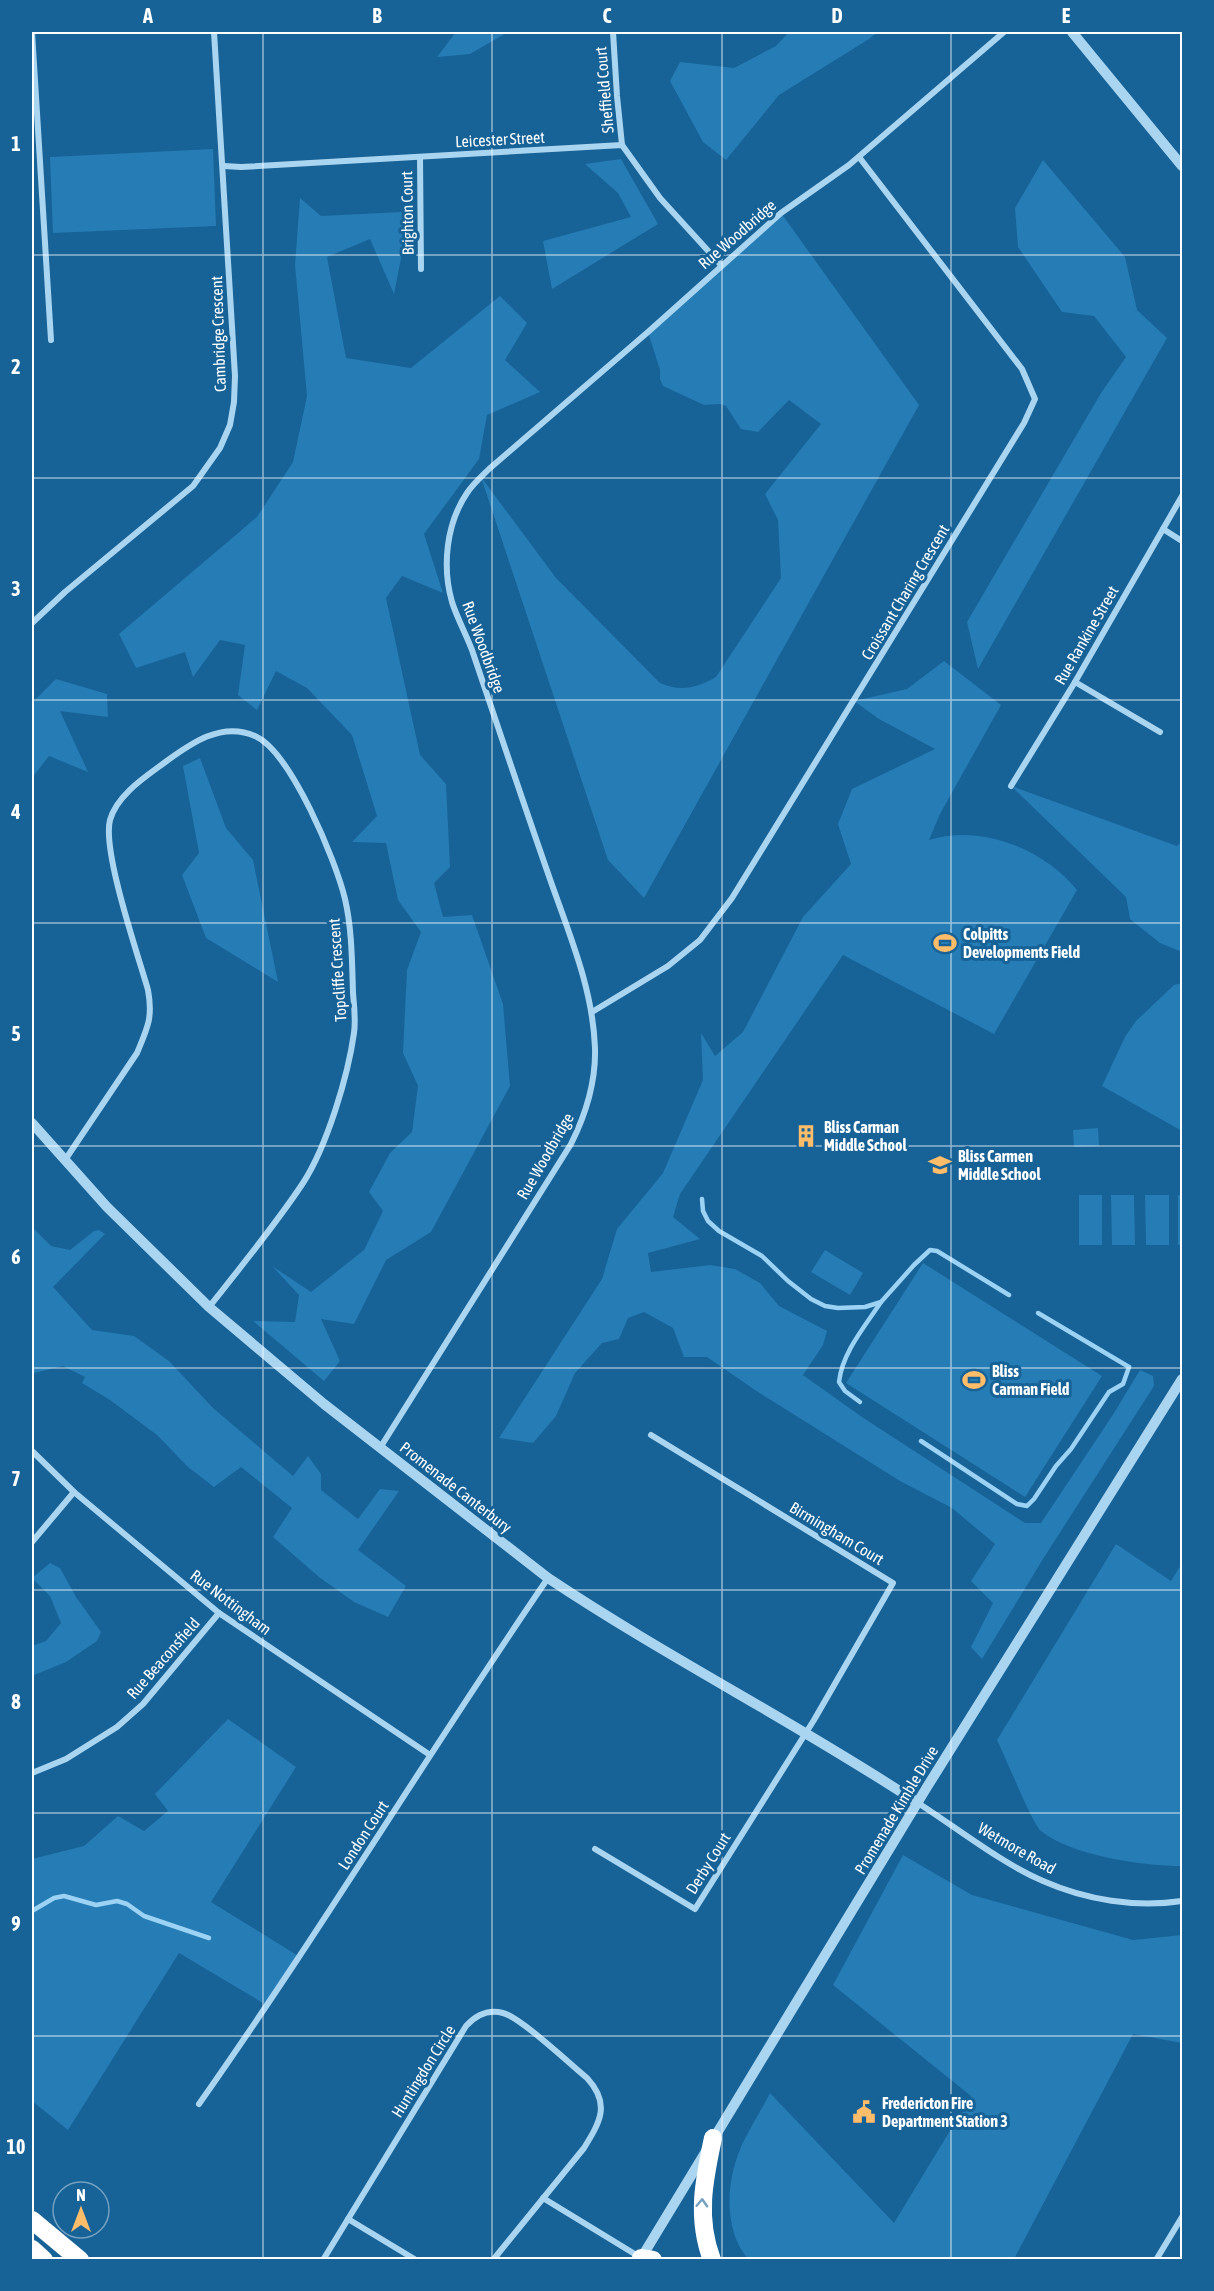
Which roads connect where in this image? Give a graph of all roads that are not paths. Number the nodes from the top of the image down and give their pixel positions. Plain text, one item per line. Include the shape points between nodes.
1 (32, 32) edge
2 (214, 32) edge
3 (613, 32) edge
4 (1004, 32) edge
5 (1072, 32) edge
6 (622, 145) junction
7 (420, 157) junction
8 (859, 157) junction
9 (224, 166) junction
10 (1182, 166) edge
11 (721, 265) junction
12 (421, 269) dead end
13 (51, 340) dead end
14 (1182, 496) edge
15 (1163, 529) junction
16 (1182, 541) edge
17 (32, 623) edge
18 (1075, 682) junction
19 (1160, 732) dead end
20 (1011, 786) dead end
21 (592, 1012) junction
22 (32, 1123) edge
23 (65, 1160) junction
24 (209, 1307) junction
25 (1182, 1379) edge
26 (651, 1436) dead end
27 (380, 1448) junction
28 (32, 1451) edge
29 (74, 1491) junction
30 (32, 1542) edge
31 (548, 1578) junction
32 (219, 1613) junction
33 (805, 1732) junction
34 (430, 1755) junction
35 (32, 1773) edge
36 (918, 1803) junction
37 (595, 1849) dead end
38 (1182, 1900) edge
39 (199, 2104) dead end
40 (713, 2138) junction
41 (543, 2198) junction
42 (1182, 2217) edge
43 (348, 2219) junction
44 (32, 2220) edge
45 (32, 2249) edge
46 (44, 2259) edge
47 (80, 2259) edge
48 (323, 2259) edge
49 (416, 2259) edge
50 (493, 2259) edge
51 (644, 2259) edge
52 (712, 2259) edge
53 (1156, 2259) edge

1 - 13 street
2 - 9 street, Cambridge Crescent
3 - 6 street, Sheffield Court
4 - 8 street, Rue Woodbridge
5 - 10 street
6 - 7 street, Leicester Street
6 - 11 street via 660,198
7 - 9 street, Leicester Street
7 - 12 street, Brighton Court
8 - 11 street, Rue Woodbridge via 781,213
8 - 21 street, Croissant Charing Crescent via 1022,369 1035,399 1018,433 732,898 700,940 668,966
9 - 17 street, Cambridge Crescent via 236,376 230,425 193,486
11 - 21 street, Rue Woodbridge via 489,469 467,493 453,521 447,550 452,602 578,956
14 - 15 street, Rue Rankine Street
15 - 16 street
15 - 18 street, Rue Rankine Street
18 - 19 street
18 - 20 street, Rue Rankine Street
21 - 27 street, Rue Woodbridge via 592,1088 571,1144
22 - 23 street, Promenade Canterbury
23 - 24 street, Promenade Canterbury
23 - 24 street, Topcliffe Crescent via 137,1053 152,1011 109,848 110,820 138,783 204,736 228,730 255,736 274,750 301,792 319,826 345,898 355,1031 336,1106 304,1182
24 - 27 street, Promenade Canterbury
25 - 36 street, Promenade Kimble Drive
26 - 33 street, Birmingham Court via 893,1583
27 - 31 street, Promenade Canterbury
28 - 29 street, Rue Nottingham
29 - 30 street
29 - 32 street, Rue Nottingham
31 - 33 street, Promenade Canterbury
31 - 34 street, London Court
32 - 34 street, Rue Nottingham
32 - 35 street, Rue Beaconsfield via 126,1719 66,1759
33 - 36 street, Promenade Canterbury
33 - 37 street, Derby Court via 695,1908
34 - 39 street, London Court via 275,1996
36 - 38 street, Wetmore Road via 1042,1881 1084,1895 1123,1902 1163,1904
36 - 40 street, Promenade Kimble Drive
40 - 51 street, Promenade Kimble Drive
52 -> 40 highway via 702,2215 703,2186
41 - 43 street, Huntingdon Circle via 596,2128 601,2101 597,2088 587,2078 513,2016 492,2012 466,2026
41 - 50 street, Huntingdon Circle
41 - 51 street
42 - 53 street
43 - 48 street, Huntingdon Circle
43 - 49 street
44 - 47 highway
45 - 46 highway

